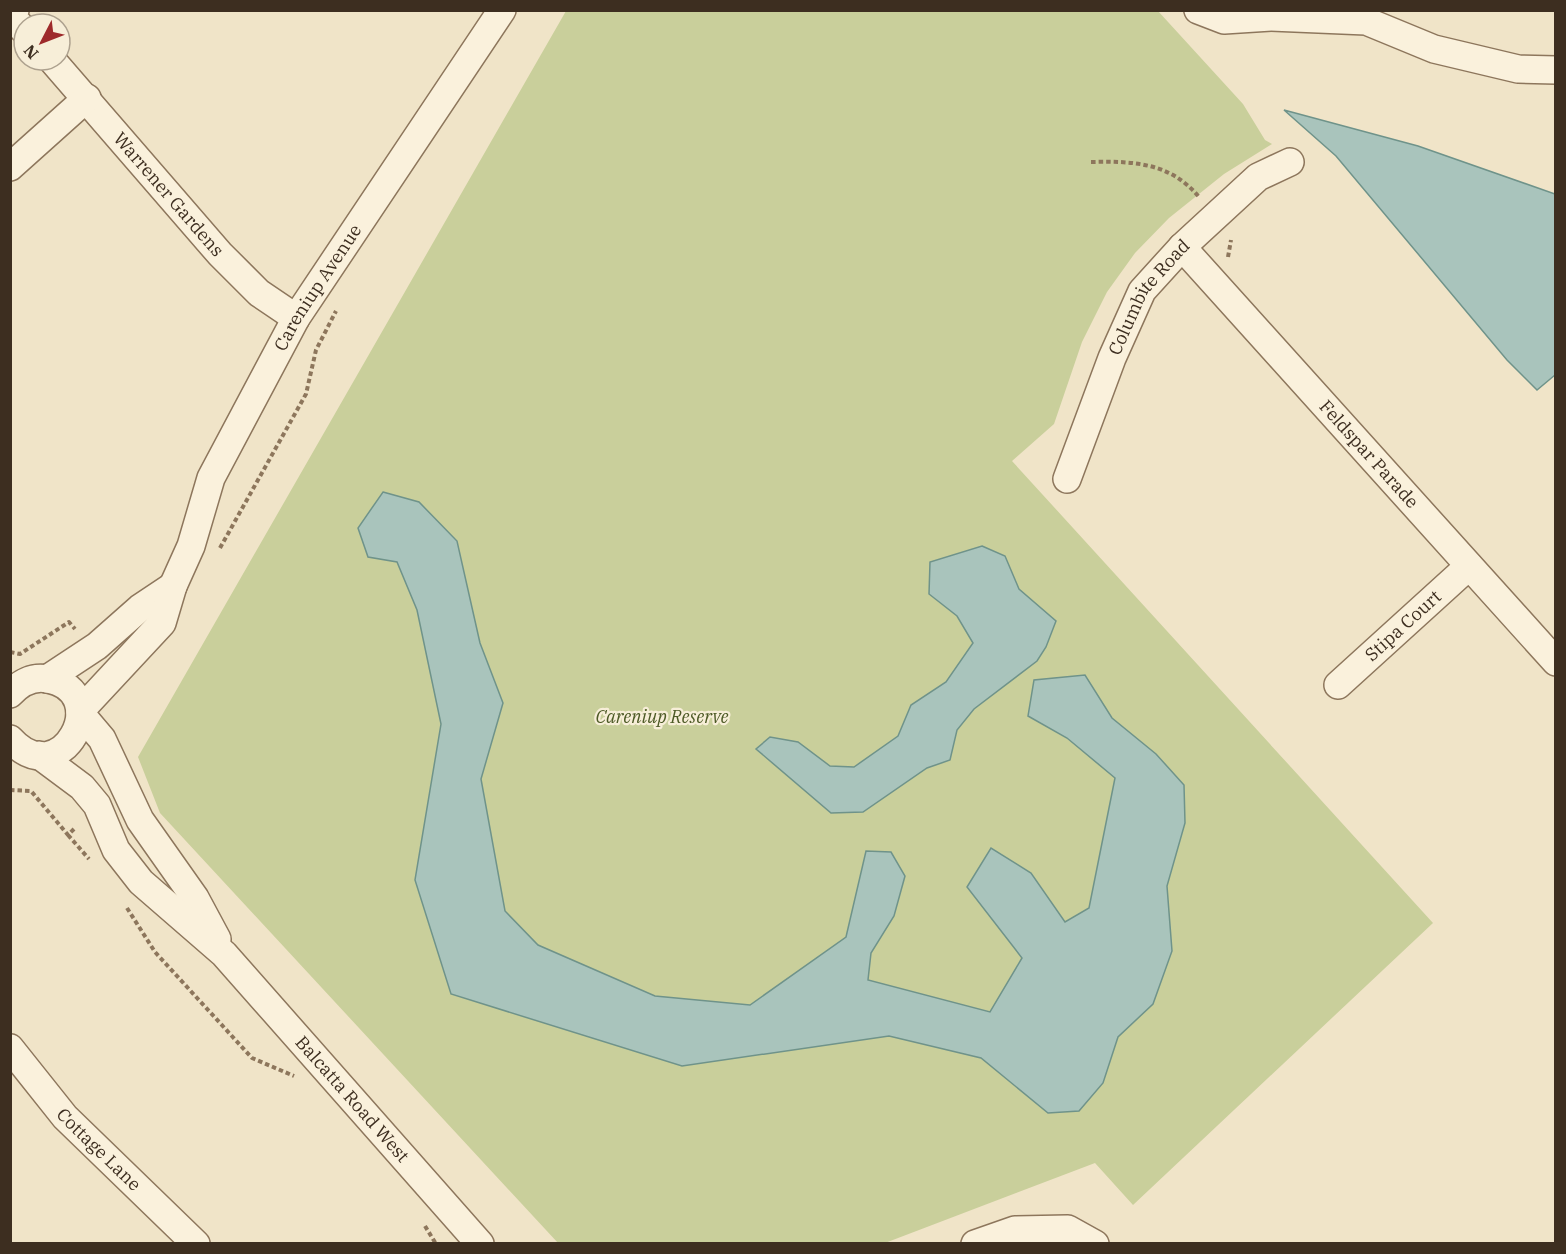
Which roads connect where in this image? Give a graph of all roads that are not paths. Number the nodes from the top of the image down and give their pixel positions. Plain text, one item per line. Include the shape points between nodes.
1 (15, 10) edge
2 (502, 10) edge
3 (1198, 10) edge
4 (1275, 14) edge
5 (10, 15) edge
6 (1556, 70) edge
7 (63, 72) edge
8 (87, 99) junction
9 (1290, 162) dead end
10 (10, 167) edge
11 (1182, 247) junction
12 (296, 318) junction
13 (1067, 479) dead end
14 (1469, 566) junction
15 (173, 586) junction
16 (1556, 662) edge
17 (24, 682) edge
18 (1338, 685) dead end
19 (80, 712) junction
20 (10, 739) edge
21 (28, 758) edge
22 (224, 954) junction
23 (10, 1048) edge
24 (196, 1244) edge
25 (480, 1244) edge
26 (975, 1244) edge
27 (1095, 1244) edge

1 - 5 street
2 - 12 street, Careniup Avenue
3 - 4 street via 1224,20
4 - 6 street via 1366,21 1434,49 1518,69
7 - 8 street, Warrener Gardens
8 - 10 street
8 - 12 street, Warrener Gardens via 220,254 259,293
9 - 11 street, Columbite Road via 1257,177
11 - 13 street, Columbite Road via 1142,291 1112,358
11 - 14 street, Feldspar Parade
12 - 15 street, Careniup Avenue via 211,478 192,546
14 - 16 street, Feldspar Parade
14 - 18 street, Stipa Court
15 - 17 street via 140,608 97,646
15 - 19 street, Careniup Avenue via 162,623
17 - 19 street, Balcatta Road West via 57,682 71,692
19 - 21 street via 78,729 68,745 50,755
19 - 22 street, Balcatta Road West via 102,739 140,820 195,898
20 - 21 street, Balcatta Road West
21 - 22 street, Balcatta Road West via 82,787 97,805 116,849 141,882
22 - 25 street, Balcatta Road West
23 - 24 street, Cottage Lane via 65,1117
26 - 27 street via 1014,1230 1068,1229

